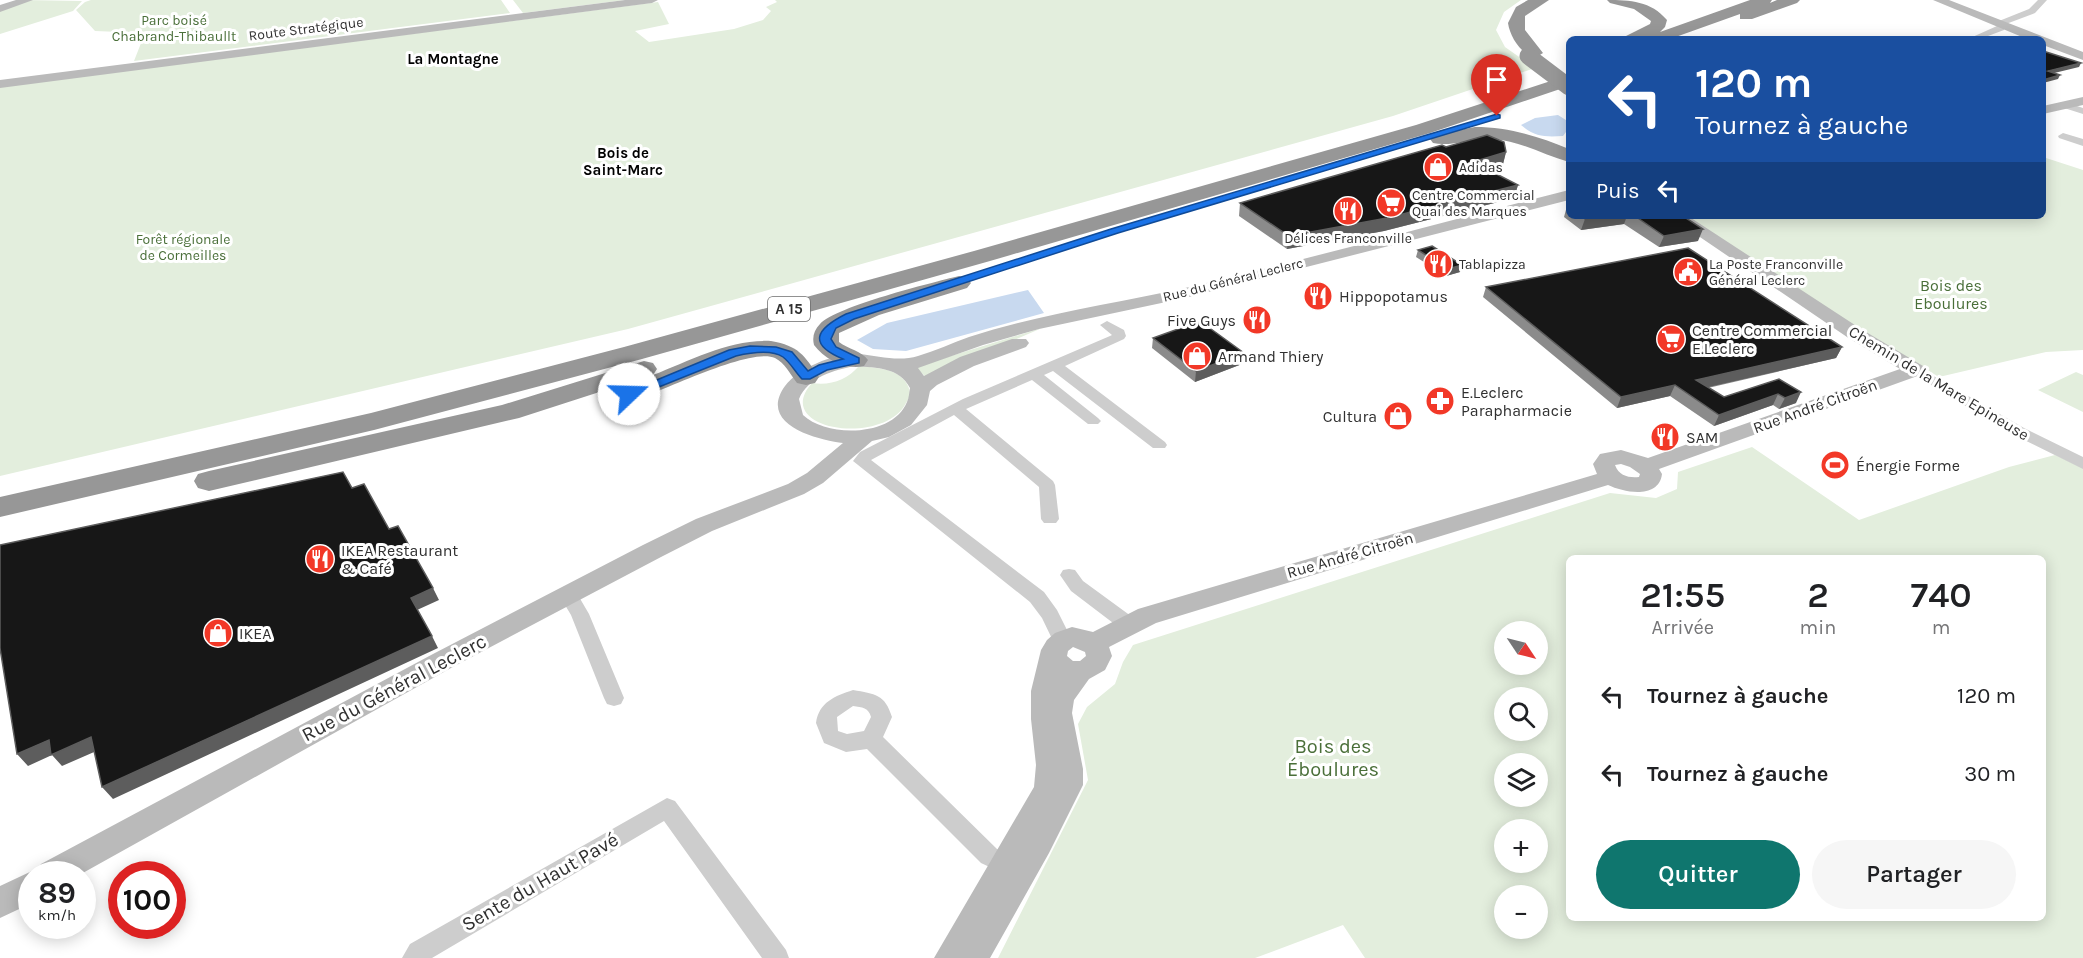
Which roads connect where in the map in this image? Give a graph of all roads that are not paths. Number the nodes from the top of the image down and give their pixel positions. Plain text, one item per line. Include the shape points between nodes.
1 (27, 0) edge
2 (652, 0) edge
3 (1525, 0) edge
4 (1541, 0) edge
5 (1615, 0) edge
6 (1764, 0) edge
7 (1792, 0) edge
8 (1804, 0) edge
9 (1939, 0) edge
10 (2043, 0) edge
11 (642, 1) edge
12 (0, 9) edge
13 (2002, 25) junction
14 (1733, 30) dead end
15 (1638, 36) edge
16 (1663, 36) edge
17 (1692, 36) edge
18 (1980, 36) edge
19 (2030, 36) edge
20 (2046, 42) edge
21 (1532, 55) junction
22 (2083, 56) edge
23 (1566, 70) edge
24 (1566, 77) edge
25 (1566, 80) edge
26 (0, 84) edge
27 (1566, 84) edge
28 (2083, 94) edge
29 (1566, 95) edge
30 (2046, 101) edge
31 (2083, 101) edge
32 (2065, 105) junction
33 (2046, 109) edge
34 (2083, 111) edge
35 (2062, 136) dead end
36 (2083, 143) edge
37 (1566, 155) edge
38 (1356, 161) junction
39 (1566, 196) edge
40 (1566, 202) edge
41 (1682, 219) edge
42 (1115, 231) junction
43 (1107, 325) dead end
44 (855, 360) junction
45 (1054, 364) junction
46 (898, 366) junction
47 (1916, 370) junction
48 (1033, 373) junction
49 (806, 377) junction
50 (921, 388) junction
51 (956, 409) junction
52 (1093, 421) dead end
53 (816, 432) junction
54 (865, 436) junction
55 (1159, 445) dead end
56 (2083, 464) edge
57 (209, 481) junction
58 (0, 490) edge
59 (0, 507) edge
60 (741, 511) junction
61 (1050, 519) dead end
62 (0, 522) edge
63 (1069, 575) dead end
64 (571, 600) junction
65 (1128, 624) junction
66 (1066, 657) junction
67 (614, 698) dead end
68 (870, 738) dead end
69 (76, 861) edge
70 (1014, 868) junction
71 (18, 893) edge
72 (0, 903) edge
73 (414, 958) edge
74 (777, 958) edge
75 (951, 958) edge
76 (972, 958) edge

1 - 12 main road
2 - 11 main road, Route Stratégique
3 - 21 highway via 1506,18 1507,30 1512,45
4 - 21 highway via 1522,9 1515,26
5 - 15 highway via 1639,6 1659,20 1657,27
6 - 16 highway
7 - 17 highway
8 - 14 highway
9 - 13 main road
10 - 13 street via 2032,11
11 - 26 main road, Route Stratégique
13 - 18 street
13 - 19 main road
20 - 22 main road
21 - 24 highway
21 - 27 highway, bridge
23 - 58 highway, A 15 via 1265,163 628,340 371,407
25 - 59 highway, A 15 via 1423,129 633,353 374,421
28 - 30 main road
29 - 38 highway
31 - 32 main road
32 - 33 main road
32 - 34 street
35 - 36 street
37 - 38 highway via 1518,136 1479,132
38 - 42 highway
39 - 46 main road, Rue du Général Leclerc via 1185,293 1036,324
40 - 50 main road, Rue du Général Leclerc via 1191,301 1055,330 961,366
41 - 47 main road, Chemin de la Mare Epineuse
42 - 44 highway via 831,326 826,333 826,345
42 - 57 highway via 722,343 509,412
43 - 45 street via 1119,336
44 - 46 main road
44 - 49 main road via 823,367
45 - 48 street
45 - 55 street
46 - 50 main road via 911,373
47 - 56 street, Chemin de la Mare Epineuse via 2018,431
47 - 65 main road, Rue André Citroën via 1646,466 1651,478 1642,485 1611,477
48 - 51 street
48 - 52 street
49 - 53 main road via 793,390 789,404 798,422
49 - 57 highway via 792,357 782,352 741,351 629,394 574,410
50 - 54 main road via 920,403 909,417 890,429
51 - 61 street via 1047,485
51 - 66 street via 861,461 1037,597 1050,615
53 - 54 main road via 839,437
53 - 60 main road, Rue du Général Leclerc via 824,445 815,463
54 - 60 main road, Rue du Général Leclerc via 815,478
57 - 62 highway
60 - 64 main road, Rue du Général Leclerc via 690,532
63 - 65 street via 1077,586
64 - 67 street
64 - 69 main road, Rue du Général Leclerc via 442,661
65 - 66 main road, Rue André Citroën via 1093,643 1099,651 1091,668
66 - 70 main road via 1066,686 1059,710 1059,762 1069,775 1068,785
68 - 70 street via 989,856
70 - 75 main road
70 - 76 main road
71 - 72 main road
73 - 74 street, Sente du Haut Pavé via 667,808

